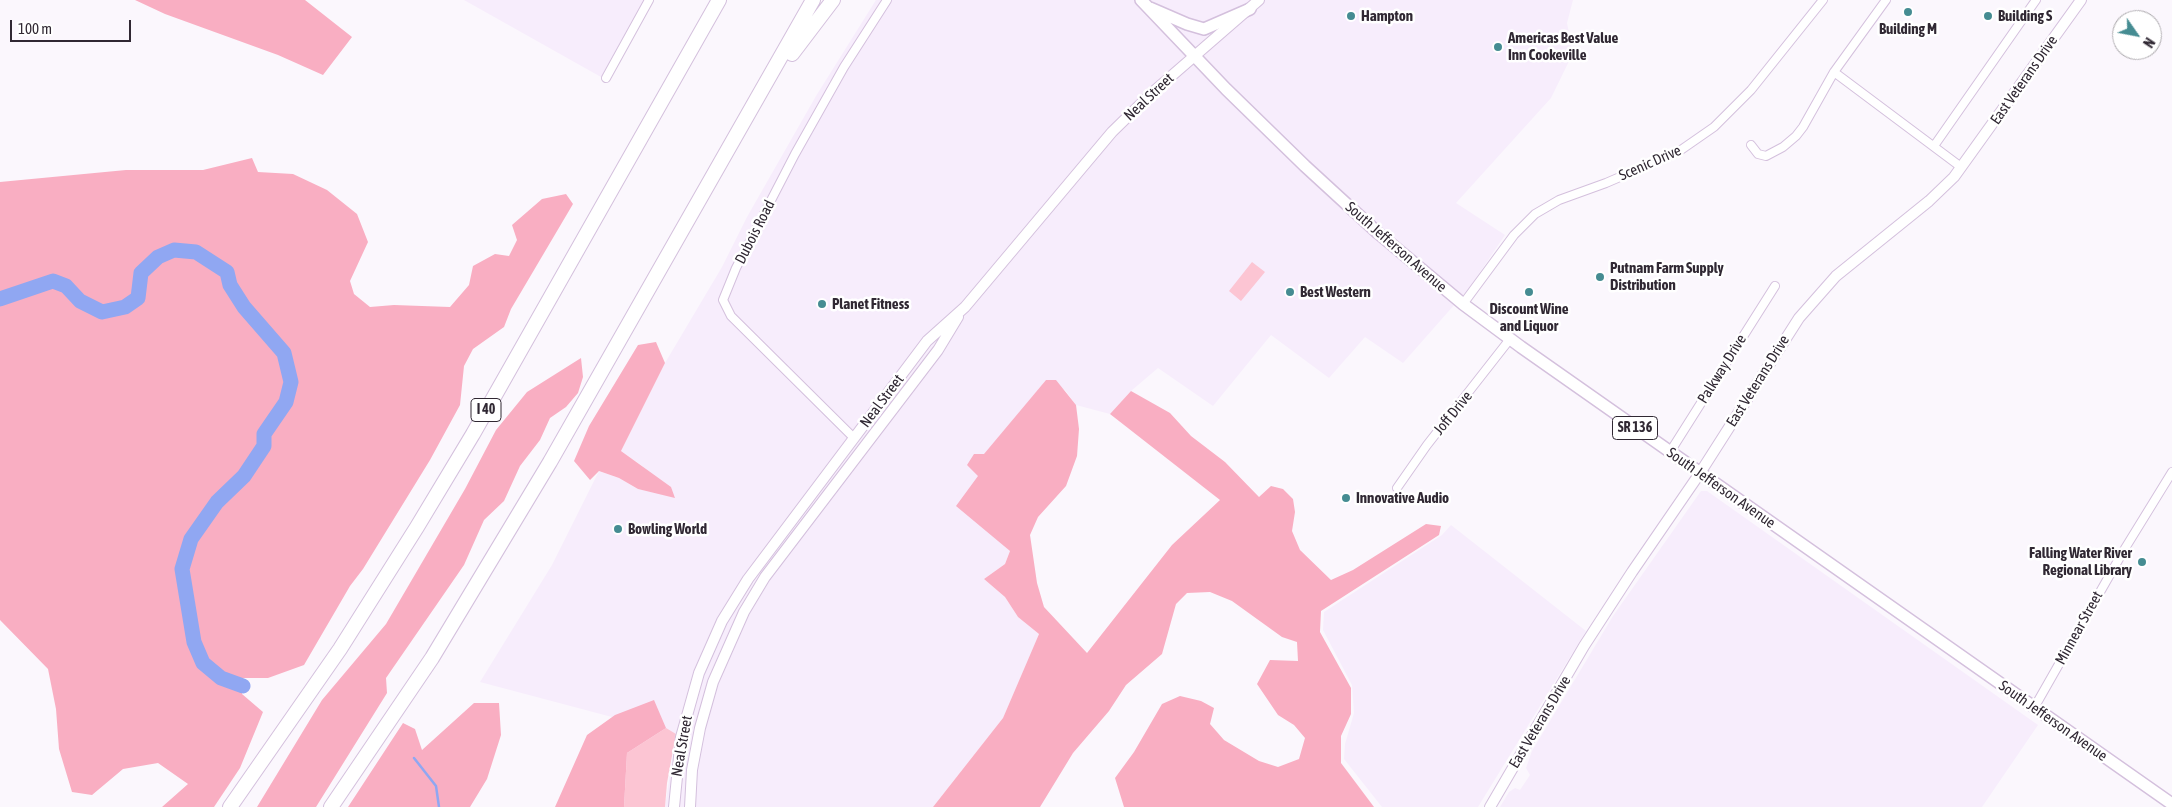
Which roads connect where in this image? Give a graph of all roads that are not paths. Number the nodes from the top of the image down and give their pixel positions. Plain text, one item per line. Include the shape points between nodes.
1 (649, 0) edge
2 (717, 0) edge
3 (813, 0) edge
4 (833, 0) edge
5 (887, 0) edge
6 (1258, 0) edge
7 (1823, 0) edge
8 (1886, 0) edge
9 (2036, 0) edge
10 (2081, 0) edge
11 (1144, 3) edge
12 (1250, 9) junction
13 (1194, 56) junction
14 (1834, 72) junction
15 (606, 78) dead end
16 (754, 105) junction
17 (1751, 145) dead end
18 (1934, 146) junction
19 (1961, 167) junction
20 (1775, 286) dead end
21 (1463, 304) junction
22 (965, 307) junction
23 (1510, 339) junction
24 (854, 438) junction
25 (1670, 452) junction
26 (2172, 472) edge
27 (1700, 473) junction
28 (1397, 488) dead end
29 (2034, 708) junction
30 (2172, 804) edge
31 (230, 807) edge
32 (331, 807) edge
33 (674, 807) edge
34 (690, 807) edge
35 (1490, 807) edge

1 - 15 street
2 - 31 highway, I 40 via 417,526 340,649
3 - 16 highway
4 - 16 highway
5 - 24 street, Dubois Road via 844,67 795,154 723,300 731,316
6 - 12 main road, Neal Street
7 - 21 street, Scenic Drive via 1751,90 1714,127 1678,152 1559,200 1535,214 1514,236
8 - 14 street
9 - 18 street
10 - 19 main road, East Veterans Drive
11 - 12 main road via 1204,29
11 - 13 main road, South Jefferson Avenue / SR 136
12 - 13 main road, Neal Street
13 - 21 main road, South Jefferson Avenue / SR 136 via 1341,199
13 - 22 main road, Neal Street via 1112,132
14 - 17 street via 1803,127 1783,148 1766,156 1758,154
14 - 18 street
16 - 32 highway via 488,566 432,658
18 - 19 street
19 - 27 main road, East Veterans Drive via 1929,201 1836,276 1812,302 1780,345
20 - 25 street, Palkway Drive
21 - 23 main road, South Jefferson Avenue / SR 136
22 - 24 main road, Neal Street via 927,341
22 - 34 main road, Neal Street via 938,350 765,578 732,636 713,682 700,728 692,770
23 - 25 main road, South Jefferson Avenue / SR 136
23 - 28 street, Joff Drive via 1426,445
24 - 33 main road, Neal Street via 748,579 722,621 699,673 689,706 681,737
25 - 27 main road, South Jefferson Avenue / SR 136
26 - 29 street, Minnear Street
27 - 29 main road, South Jefferson Avenue / SR 136
27 - 35 main road, East Veterans Drive via 1589,639
29 - 30 main road, South Jefferson Avenue / SR 136

